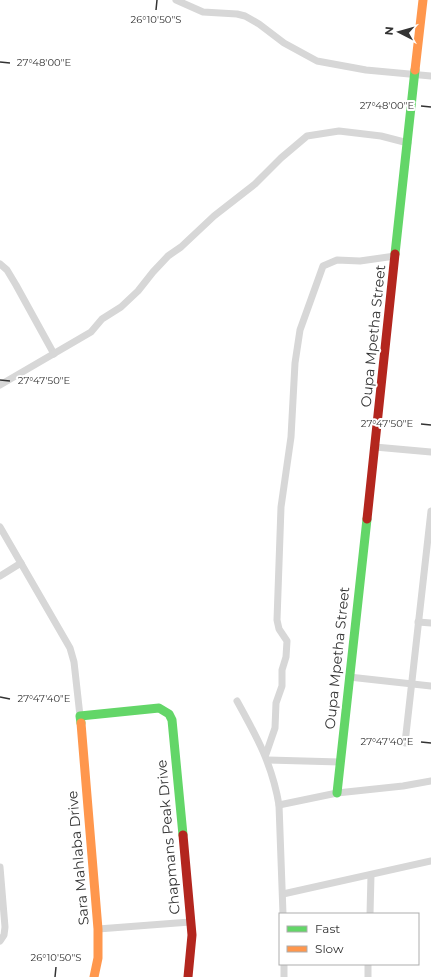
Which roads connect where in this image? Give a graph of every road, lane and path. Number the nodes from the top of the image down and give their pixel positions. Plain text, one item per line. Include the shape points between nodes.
1 (176, 0) edge
2 (423, 0) edge
3 (415, 74) junction
4 (431, 76) edge
5 (408, 143) junction
6 (395, 256) junction
7 (0, 264) edge
8 (54, 354) junction
9 (0, 385) edge
10 (375, 446) junction
11 (431, 452) edge
12 (431, 513) edge
13 (0, 527) edge
14 (21, 564) junction
15 (428, 572) edge
16 (0, 576) edge
17 (418, 622) junction
18 (431, 623) edge
19 (350, 677) junction
20 (411, 684) junction
21 (431, 686) edge
22 (238, 701) dead end
23 (80, 716) junction
24 (405, 743) dead end
25 (267, 757) junction
26 (340, 762) junction
27 (431, 781) edge
28 (337, 794) junction
29 (279, 805) junction
30 (431, 861) edge
31 (0, 867) edge
32 (371, 875) junction
33 (283, 894) junction
34 (283, 913) edge
35 (370, 913) edge
36 (190, 922) junction
37 (98, 928) junction
38 (0, 941) edge
39 (284, 965) edge
40 (368, 965) edge
41 (94, 977) edge
42 (188, 977) edge
43 (284, 977) edge
44 (368, 977) edge

1 - 3 street via 203,12 245,16 284,43 317,61 366,70
2 - 3 street, Oupa Mpetha Street
3 - 4 street
3 - 5 street, Oupa Mpetha Street
5 - 6 street, Oupa Mpetha Street
5 - 8 street via 381,136 339,132 307,136 255,184 168,256 121,307 102,319 91,332
6 - 10 street, Oupa Mpetha Street
6 - 25 street via 360,261 337,260 323,266 300,330 279,542 277,620 279,629 287,641 286,657 282,670 282,686 276,702 275,728
7 - 8 street via 16,285
8 - 9 street
10 - 11 street
10 - 19 street, Oupa Mpetha Street
12 - 15 street
13 - 14 street
14 - 16 street
14 - 23 street via 70,648
15 - 17 street
17 - 18 street
17 - 20 street
19 - 20 street
19 - 26 street, Oupa Mpetha Street
20 - 21 street
20 - 24 street
22 - 25 street
23 - 36 street, Chapmans Peak Drive via 153,708 166,710 169,714 172,720
23 - 37 street, Sara Mahlaba Drive
25 - 26 street
25 - 29 street
26 - 28 street, Oupa Mpetha Street
27 - 28 street
28 - 29 street
29 - 33 street
30 - 32 street
31 - 38 street via 5,927
32 - 33 street
32 - 35 street
33 - 34 street
36 - 37 street
36 - 42 street, Chapmans Peak Drive via 192,944
37 - 41 street, Sara Mahlaba Drive via 98,958
39 - 43 street
40 - 44 street

